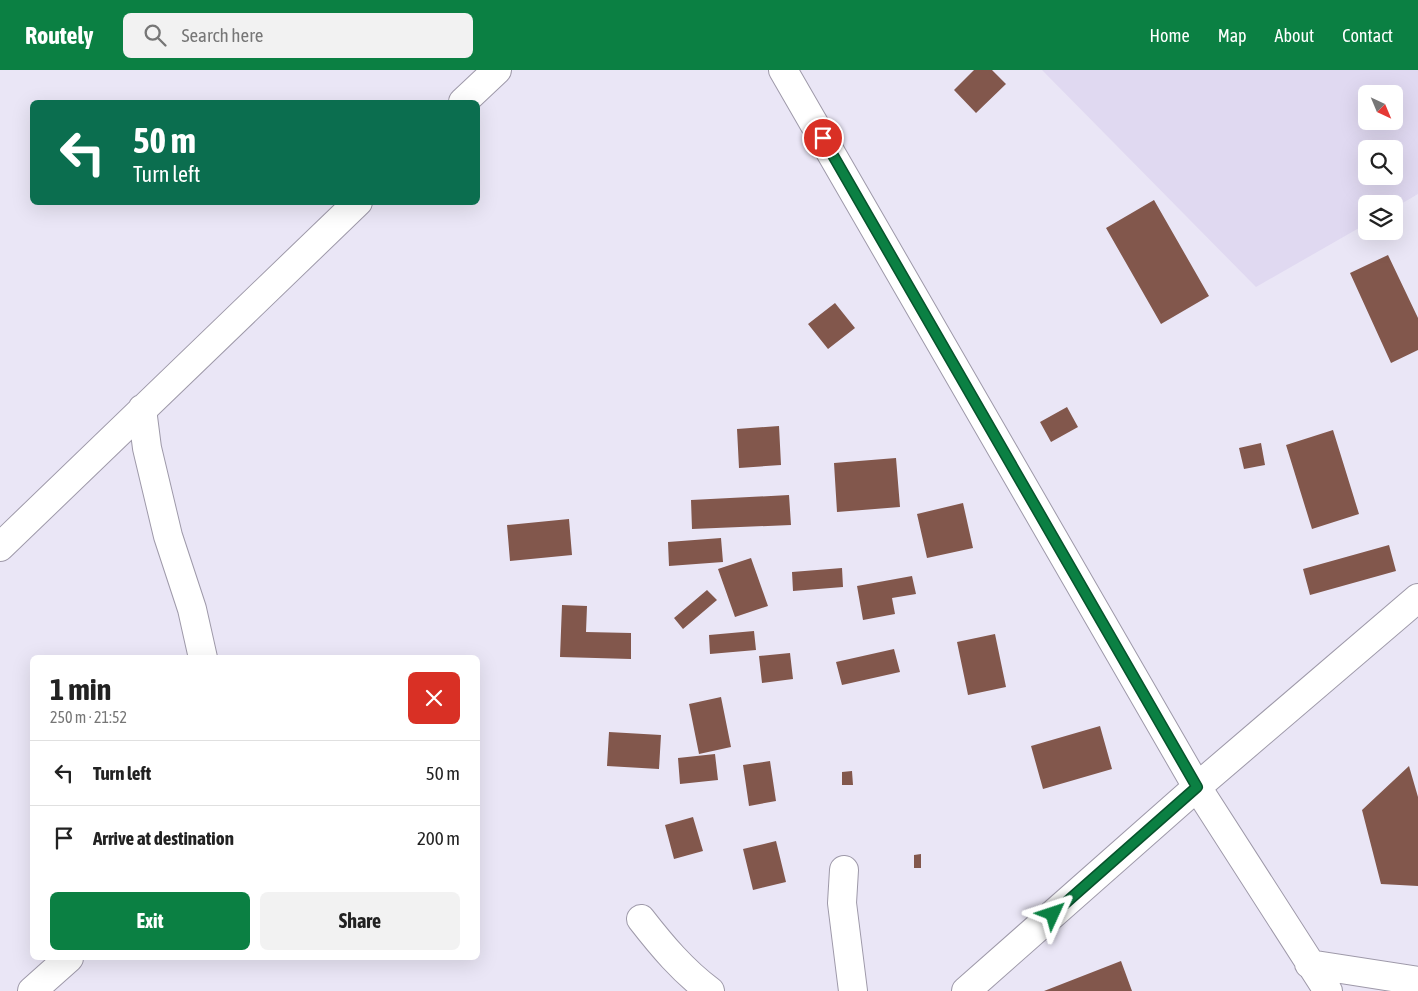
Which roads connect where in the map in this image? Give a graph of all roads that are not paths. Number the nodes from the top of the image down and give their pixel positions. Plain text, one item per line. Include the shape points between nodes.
1 (497, 70) edge
2 (783, 70) edge
3 (465, 100) edge
4 (355, 205) edge
5 (142, 409) junction
6 (0, 547) edge
7 (1418, 598) edge
8 (201, 655) edge
9 (1197, 787) junction
10 (844, 870) dead end
11 (641, 919) dead end
12 (67, 960) edge
13 (1309, 964) junction
14 (1418, 981) edge
15 (32, 991) edge
16 (710, 991) edge
17 (853, 991) edge
18 (966, 991) edge
19 (1328, 991) edge

1 - 3 street
2 - 9 street
4 - 5 street
5 - 6 street
5 - 8 street via 147,448 168,536 192,609
7 - 9 street
9 - 13 street
9 - 18 street
10 - 17 street via 842,903
11 - 16 street via 664,948
12 - 15 street
13 - 14 street
13 - 19 street

